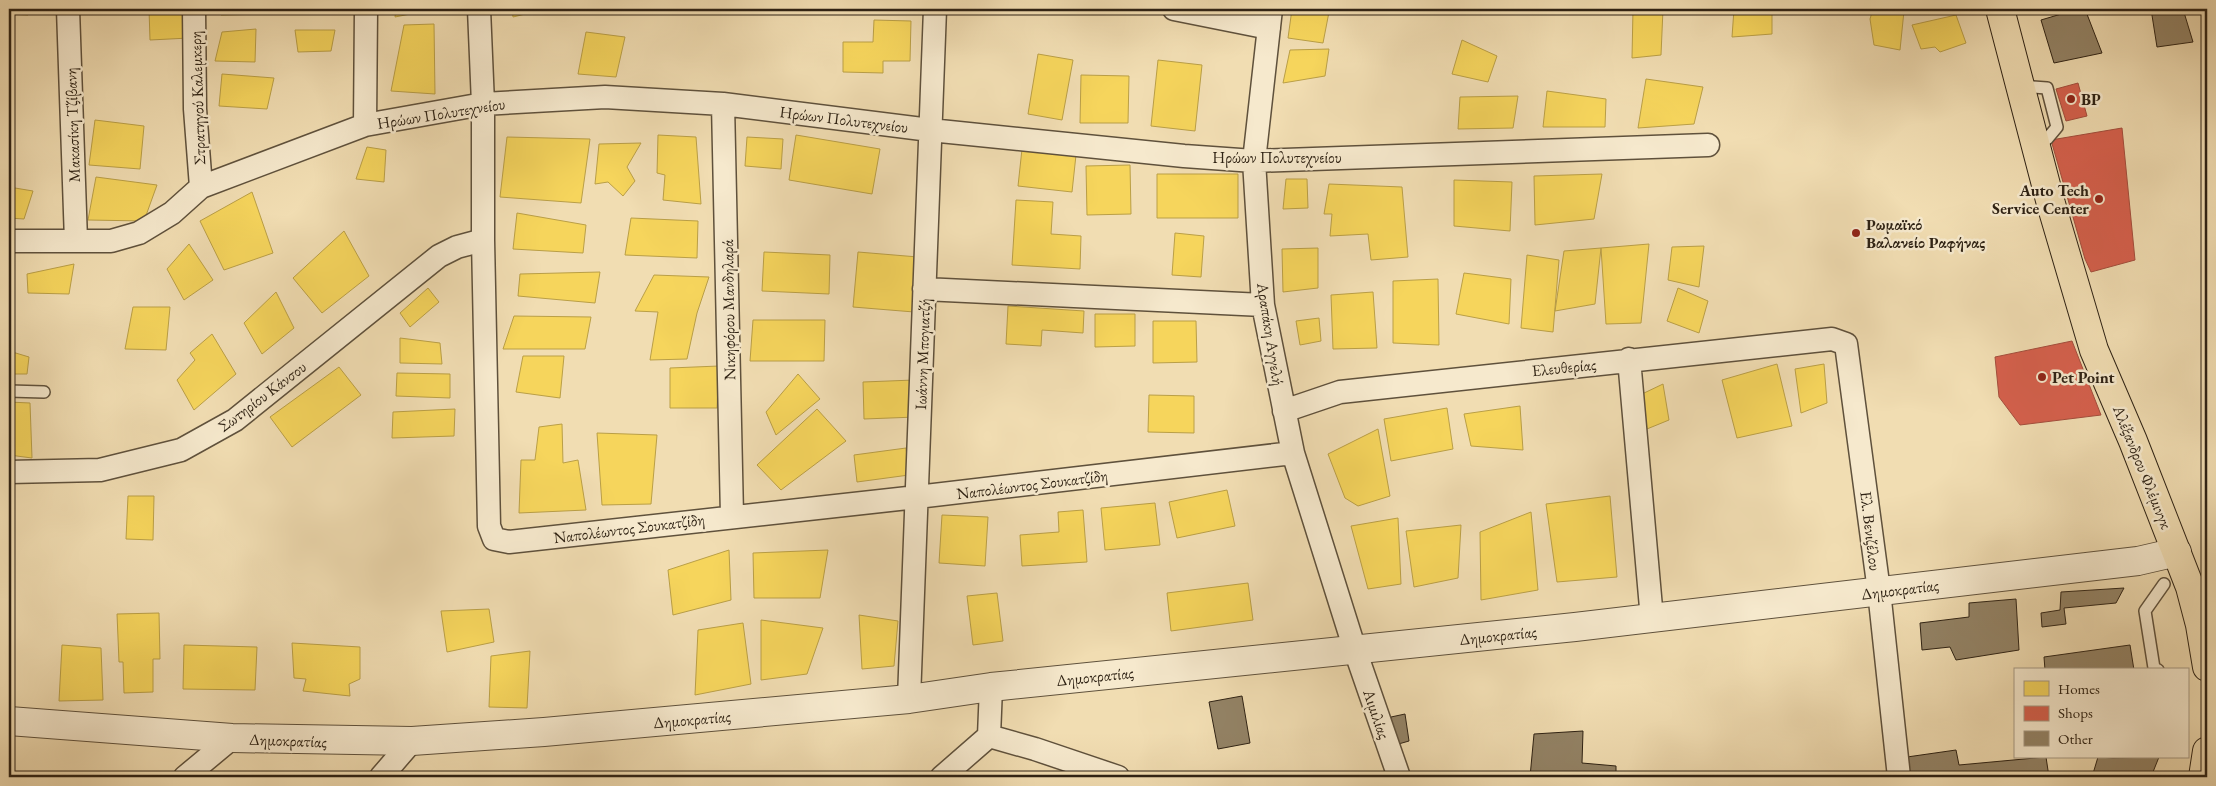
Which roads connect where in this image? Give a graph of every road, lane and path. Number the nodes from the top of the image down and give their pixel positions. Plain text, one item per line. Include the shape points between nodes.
1 (68, 9) edge
2 (194, 9) edge
3 (366, 9) edge
4 (478, 9) edge
5 (935, 9) edge
6 (1174, 9) edge
7 (2000, 9) edge
8 (1270, 18) edge
9 (2033, 87) dead end
10 (483, 104) junction
11 (723, 104) junction
12 (364, 125) junction
13 (930, 130) junction
14 (2047, 139) dead end
15 (1708, 145) dead end
16 (1254, 161) junction
17 (201, 187) junction
18 (483, 240) junction
19 (9, 241) edge
20 (76, 241) junction
21 (924, 289) junction
22 (1263, 306) junction
23 (1846, 344) joint
24 (1629, 359) junction
25 (9, 392) edge
26 (44, 392) dead end
27 (1284, 411) junction
28 (1293, 453) junction
29 (9, 472) edge
30 (917, 497) junction
31 (732, 516) junction
32 (2177, 552) junction
33 (2164, 584) dead end
34 (1879, 591) junction
35 (1652, 618) junction
36 (1356, 650) junction
37 (2207, 667) edge
38 (2154, 668) edge
39 (990, 687) junction
40 (909, 699) junction
41 (9, 721) edge
42 (989, 736) junction
43 (232, 738) junction
44 (412, 741) junction
45 (2207, 751) edge
46 (185, 777) edge
47 (381, 777) edge
48 (942, 777) edge
49 (1118, 777) edge
50 (1399, 777) edge
51 (1899, 777) edge
52 (2203, 777) edge

1 - 20 street, Μακασίκη Τζίβανη
2 - 17 street, Στρατηγού Καλεμκερη via 195,109
3 - 12 street
4 - 10 street, Ναπολέωντος Σουκατζίδη
5 - 13 street, Ιωάννη Μπογιατζή
6 - 8 street
7 - 32 main road, Αλέξανδρου Φλέμινγκ via 2051,204 2094,350
8 - 16 street, Αραπάκη Αγγελή
9 - 14 lane via 2047,88 2057,127
10 - 11 street, Ηρώων Πολυτεχνείου via 604,97
10 - 12 street, Ηρώων Πολυτεχνείου
10 - 18 street, Ναπολέωντος Σουκατζίδη
11 - 13 street, Ηρώων Πολυτεχνείου
11 - 31 street, Νικηφόρου Μανδηλαρά
12 - 17 street, Ηρώων Πολυτεχνείου
13 - 16 street, Ηρώων Πολυτεχνείου
13 - 21 street, Ιωάννη Μπογιατζή
15 - 16 street, Ηρώων Πολυτεχνείου
16 - 22 street, Αραπάκη Αγγελή
17 - 20 street, Ηρώων Πολυτεχνείου via 172,213 139,233 111,242
18 - 29 street, Σωτηρίου Κάνσου via 439,256 235,420 181,450 100,470
18 - 31 street, Ναπολέωντος Σουκατζίδη via 488,526 494,539 509,542
19 - 20 street, Ηρώων Πολυτεχνείου
21 - 22 street
21 - 30 street, Ιωάννη Μπογιατζή
22 - 27 street, Αραπάκη Αγγελή
23 - 24 street, Ελευθερίας via 1832,338
23 - 34 street, Ελ. Βενιζέλου
24 - 27 street, Ελευθερίας via 1340,392
24 - 35 street
25 - 26 lane
27 - 28 street, Αραπάκη Αγγελή
28 - 30 street, Ναπολέωντος Σουκατζίδη
28 - 36 street, Αραπάκη Αγγελή
30 - 31 street, Ναπολέωντος Σουκατζίδη
30 - 40 street, Ιωάννη Μπογιατζή
32 - 34 street, Δημοκρατίας via 2138,561
32 - 37 main road, Αλέξανδρου Φλέμινγκ via 2200,625
33 - 38 lane via 2145,611
34 - 35 street, Δημοκρατίας
34 - 51 street, Ελ. Βενιζέλου
35 - 36 street, Δημοκρατίας
36 - 39 street, Δημοκρατίας
36 - 50 street, Αιμιλίας
39 - 40 street, Δημοκρατίας
39 - 42 street
40 - 44 street, Δημοκρατίας
41 - 43 street, Δημοκρατίας
42 - 48 street
42 - 49 street
43 - 44 street, Δημοκρατίας
43 - 46 street
44 - 47 street
45 - 52 main road

